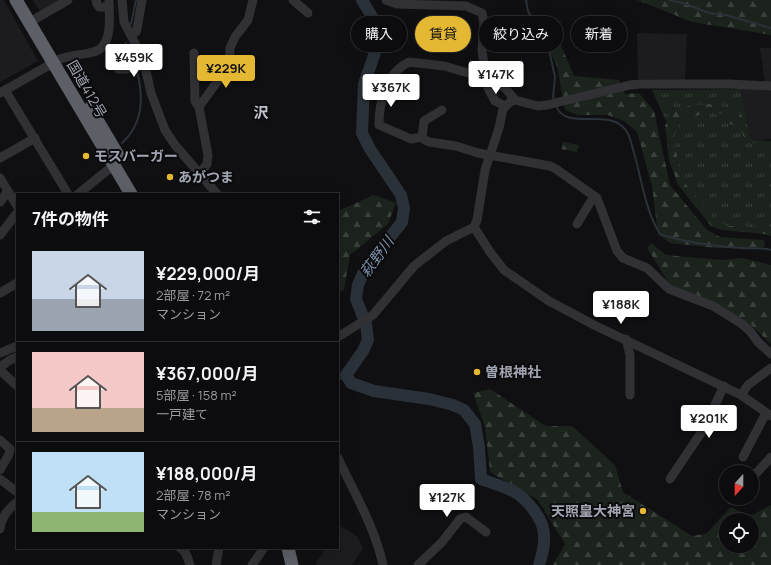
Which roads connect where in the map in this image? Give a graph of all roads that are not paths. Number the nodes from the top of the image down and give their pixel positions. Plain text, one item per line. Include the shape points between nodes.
1 (16, 0) edge
2 (25, 0) edge
3 (68, 0) edge
4 (96, 0) edge
5 (122, 0) edge
6 (142, 0) edge
7 (253, 0) edge
8 (293, 0) edge
9 (386, 0) edge
10 (109, 3) edge
11 (308, 13) dead end
12 (35, 19) junction
13 (131, 35) junction
14 (194, 53) dead end
15 (57, 61) junction
16 (144, 62) junction
17 (118, 70) dead end
18 (486, 78) junction
19 (771, 86) edge
20 (3, 92) edge
21 (515, 100) junction
22 (505, 106) junction
23 (199, 107) junction
24 (442, 110) dead end
25 (422, 137) junction
26 (35, 138) junction
27 (490, 154) junction
28 (0, 158) edge
29 (114, 165) junction
30 (200, 173) junction
31 (0, 178) edge
32 (8, 191) junction
33 (67, 193) edge
34 (79, 193) edge
35 (130, 193) edge
36 (139, 193) edge
37 (216, 193) edge
38 (594, 196) junction
39 (0, 202) edge
40 (16, 204) edge
41 (16, 214) edge
42 (577, 224) dead end
43 (474, 227) junction
44 (0, 235) edge
45 (16, 284) edge
46 (0, 293) edge
47 (339, 336) edge
48 (626, 339) junction
49 (16, 346) edge
50 (0, 353) edge
51 (771, 354) edge
52 (16, 357) edge
53 (0, 368) edge
54 (771, 368) edge
55 (13, 385) edge
56 (724, 386) junction
57 (741, 395) junction
58 (630, 396) dead end
59 (768, 415) edge
60 (0, 440) edge
61 (743, 456) dead end
62 (771, 457) edge
63 (339, 460) edge
64 (0, 470) edge
65 (759, 470) edge
66 (0, 479) edge
67 (670, 479) dead end
68 (16, 491) edge
69 (16, 503) edge
70 (0, 529) edge
71 (486, 532) dead end
72 (182, 549) edge
73 (219, 549) edge
74 (263, 549) edge
75 (288, 549) edge
76 (190, 565) edge
77 (216, 565) edge
78 (252, 565) edge
79 (292, 565) edge
80 (383, 565) edge
81 (418, 565) edge

1 - 15 highway, 国道412号
2 - 12 highway, 国道412号
3 - 12 street
4 - 10 street via 99,7
5 - 13 street via 124,22
6 - 13 street via 137,29
7 - 23 street via 248,20 230,48 229,65
8 - 11 street
9 - 18 street via 397,4 466,6 482,13 482,51
10 - 15 street via 108,36 101,48
12 - 15 highway, 国道412号
13 - 16 street
14 - 23 street via 192,84 195,101
15 - 20 street
15 - 29 highway, 国道412号
15 - 36 highway, 国道412号 via 113,145
16 - 17 street
16 - 30 street via 151,93 165,130
18 - 21 street via 496,81
18 - 22 street via 495,101
18 - 25 street via 444,66 406,63 389,79 380,108 379,125 411,138
19 - 21 street via 640,84 555,104 538,106
20 - 26 street
21 - 22 street
22 - 27 street
23 - 30 street via 208,143 207,164
24 - 25 street via 424,121
25 - 27 street via 428,142
26 - 28 street
26 - 33 street
27 - 38 street via 550,166
27 - 43 street
29 - 34 street
29 - 35 highway, 国道412号
30 - 37 street
31 - 32 street
32 - 39 street
32 - 40 street
38 - 42 street
38 - 51 street via 619,255 647,268 669,289 713,306 742,324
41 - 44 street
43 - 47 street via 446,241 414,266 377,311
43 - 48 street via 504,270 548,301
45 - 46 street
48 - 56 street
48 - 58 street via 630,355
49 - 50 street
52 - 53 street
53 - 55 street
54 - 57 street via 748,385
56 - 57 street
56 - 67 street via 703,430
57 - 59 street
59 - 61 street
60 - 64 street via 10,449 10,454
62 - 65 street
63 - 80 street via 374,532
66 - 68 street
69 - 70 street via 3,517
71 - 81 street via 466,518 460,519 442,542
72 - 76 street
73 - 77 street
74 - 78 street
75 - 79 highway

